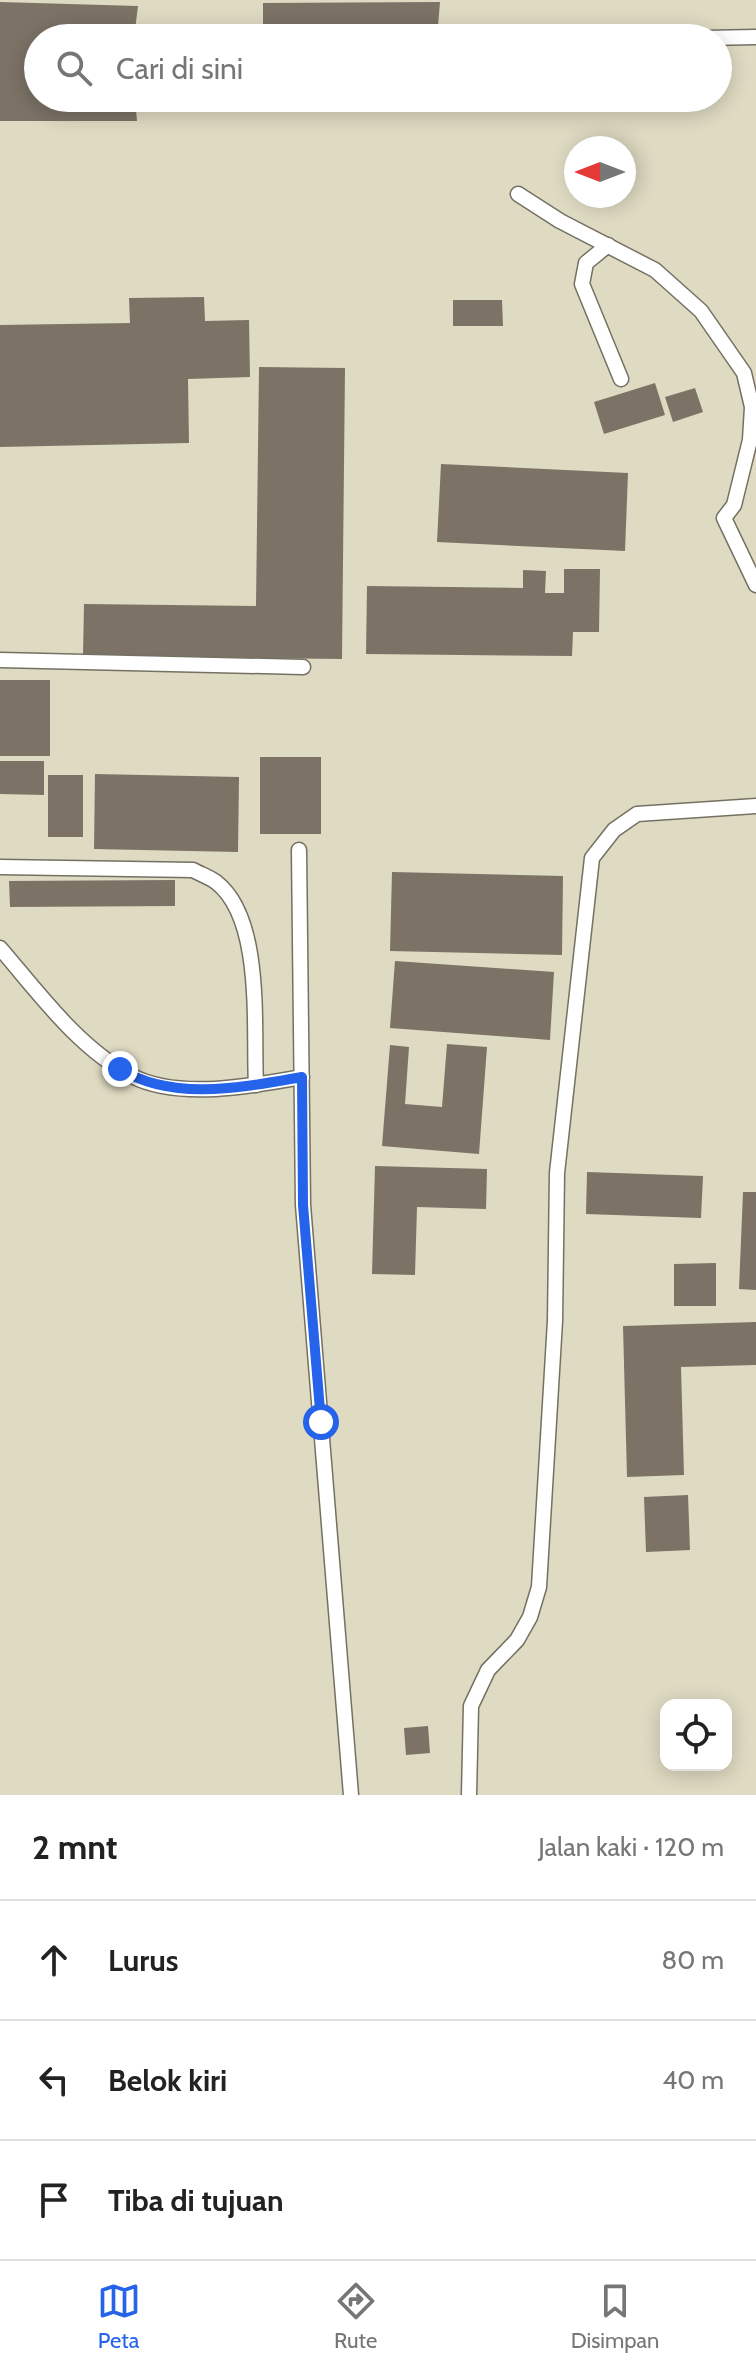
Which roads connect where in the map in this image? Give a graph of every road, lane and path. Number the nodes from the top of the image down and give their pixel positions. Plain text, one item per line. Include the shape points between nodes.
1 (732, 37) edge
2 (756, 37) edge
3 (518, 194) dead end
4 (608, 245) junction
5 (621, 379) dead end
6 (756, 585) edge
7 (0, 660) edge
8 (303, 667) dead end
9 (756, 806) edge
10 (299, 850) dead end
11 (0, 867) edge
12 (0, 948) edge
13 (302, 1077) junction
14 (256, 1085) junction
15 (351, 1795) edge
16 (469, 1795) edge

1 - 2 lane
3 - 4 lane
4 - 5 lane via 586,263 582,284
4 - 6 lane via 655,270 701,311 744,373 752,407 750,440 734,505 724,518
7 - 8 lane
9 - 16 lane via 637,814 614,830 592,858 557,1173 555,1321 539,1587 517,1640 488,1670 471,1706
10 - 13 lane
11 - 14 lane via 193,870 216,882 243,921 250,950
12 - 14 lane via 85,1040 134,1078 199,1089
13 - 14 lane
13 - 15 lane via 303,1205

